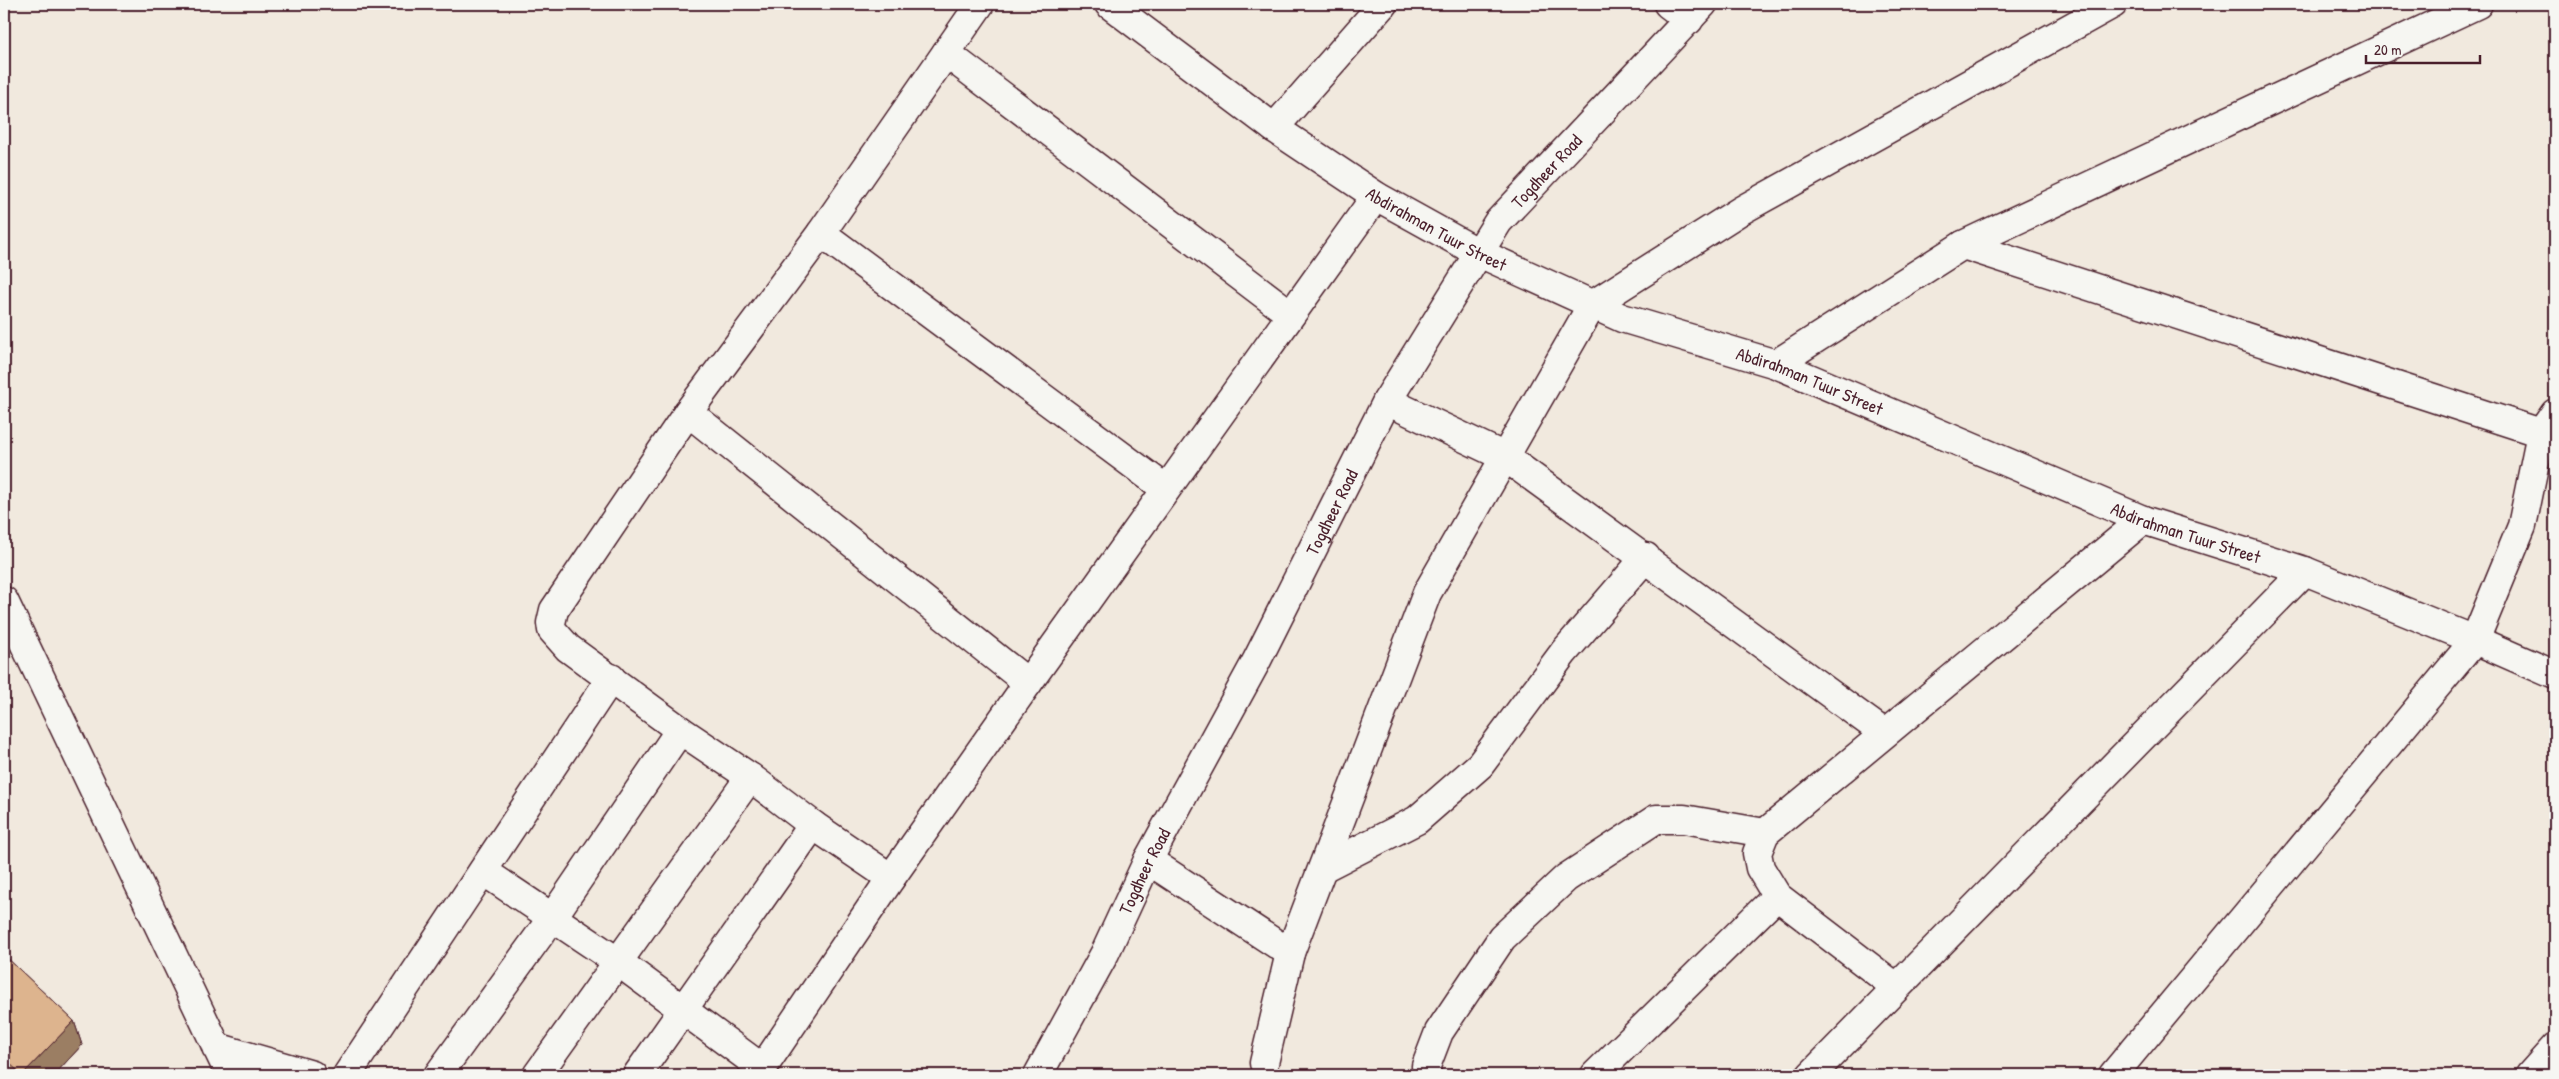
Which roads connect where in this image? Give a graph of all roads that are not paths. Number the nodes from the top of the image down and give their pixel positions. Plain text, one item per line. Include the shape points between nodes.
1 (980, 4) edge
2 (1109, 4) edge
3 (1383, 4) edge
4 (2113, 4) edge
5 (2478, 4) edge
6 (1687, 9) edge
7 (946, 53) junction
8 (1274, 128) junction
9 (1376, 196) junction
10 (821, 233) junction
11 (1963, 245) junction
12 (1477, 252) junction
13 (1592, 305) junction
14 (1290, 314) junction
15 (1776, 364) junction
16 (1387, 400) junction
17 (688, 412) junction
18 (2548, 423) edge
19 (1505, 457) junction
20 (1166, 489) junction
21 (2143, 520) junction
22 (1646, 557) junction
23 (2305, 571) junction
24 (4, 601) edge
25 (2475, 640) junction
26 (2555, 675) edge
27 (610, 678) junction
28 (1028, 683) junction
29 (680, 730) junction
30 (1884, 732) junction
31 (750, 776) junction
32 (813, 825) junction
33 (1765, 833) junction
34 (1148, 860) junction
35 (1323, 868) junction
36 (483, 871) junction
37 (891, 878) junction
38 (1777, 896) junction
39 (552, 918) junction
40 (1290, 953) junction
41 (617, 961) junction
42 (1896, 987) junction
43 (682, 1011) junction
44 (216, 1047) junction
45 (2555, 1047) edge
46 (1264, 1063) dead end
47 (760, 1072) edge
48 (230, 1075) edge
49 (312, 1075) edge
50 (347, 1075) edge
51 (438, 1075) edge
52 (537, 1075) edge
53 (637, 1075) edge
54 (1038, 1075) edge
55 (1427, 1075) edge
56 (1595, 1075) edge
57 (1811, 1075) edge
58 (2112, 1075) edge
59 (2530, 1075) edge

1 - 7 street
2 - 8 street, Abdirahman Tuur Street
3 - 8 street
4 - 13 street via 1740,211
5 - 11 street
6 - 12 street, Togdheer Road via 1498,222
7 - 10 street
7 - 14 street
8 - 9 street, Abdirahman Tuur Street
9 - 12 street, Abdirahman Tuur Street
9 - 14 street
10 - 17 street
10 - 20 street
11 - 15 street
11 - 18 street
12 - 13 street, Abdirahman Tuur Street
12 - 16 street, Togdheer Road
13 - 15 street, Abdirahman Tuur Street via 1622,318
13 - 19 street
14 - 20 street
15 - 21 street, Abdirahman Tuur Street
16 - 19 street
16 - 34 street, Togdheer Road via 1256,662
17 - 27 street via 554,610 552,630 568,648
17 - 28 street
18 - 25 street via 2522,526
19 - 22 street
19 - 35 street via 1427,593
20 - 28 street
21 - 23 street, Abdirahman Tuur Street
21 - 30 street
22 - 30 street
22 - 35 street via 1564,652 1480,765 1416,820
23 - 25 street, Abdirahman Tuur Street
23 - 42 street
24 - 44 street
25 - 26 street, Abdirahman Tuur Street
25 - 58 street
27 - 29 street
27 - 36 street
28 - 37 street
29 - 31 street
29 - 39 street
30 - 33 street
31 - 32 street
31 - 41 street
32 - 37 street
32 - 43 street
33 - 38 street via 1757,853 1760,868
33 - 55 street via 1684,819 1656,819 1566,878 1502,938 1439,1032 1426,1066
34 - 40 street
34 - 54 street, Togdheer Road via 1105,953
35 - 40 street
36 - 39 street
36 - 50 street
37 - 47 street
38 - 42 street
38 - 56 street
39 - 41 street
39 - 51 street
40 - 46 street
41 - 43 street
41 - 52 street
42 - 57 street
43 - 47 street
43 - 53 street
44 - 48 street
44 - 49 street
45 - 59 street

